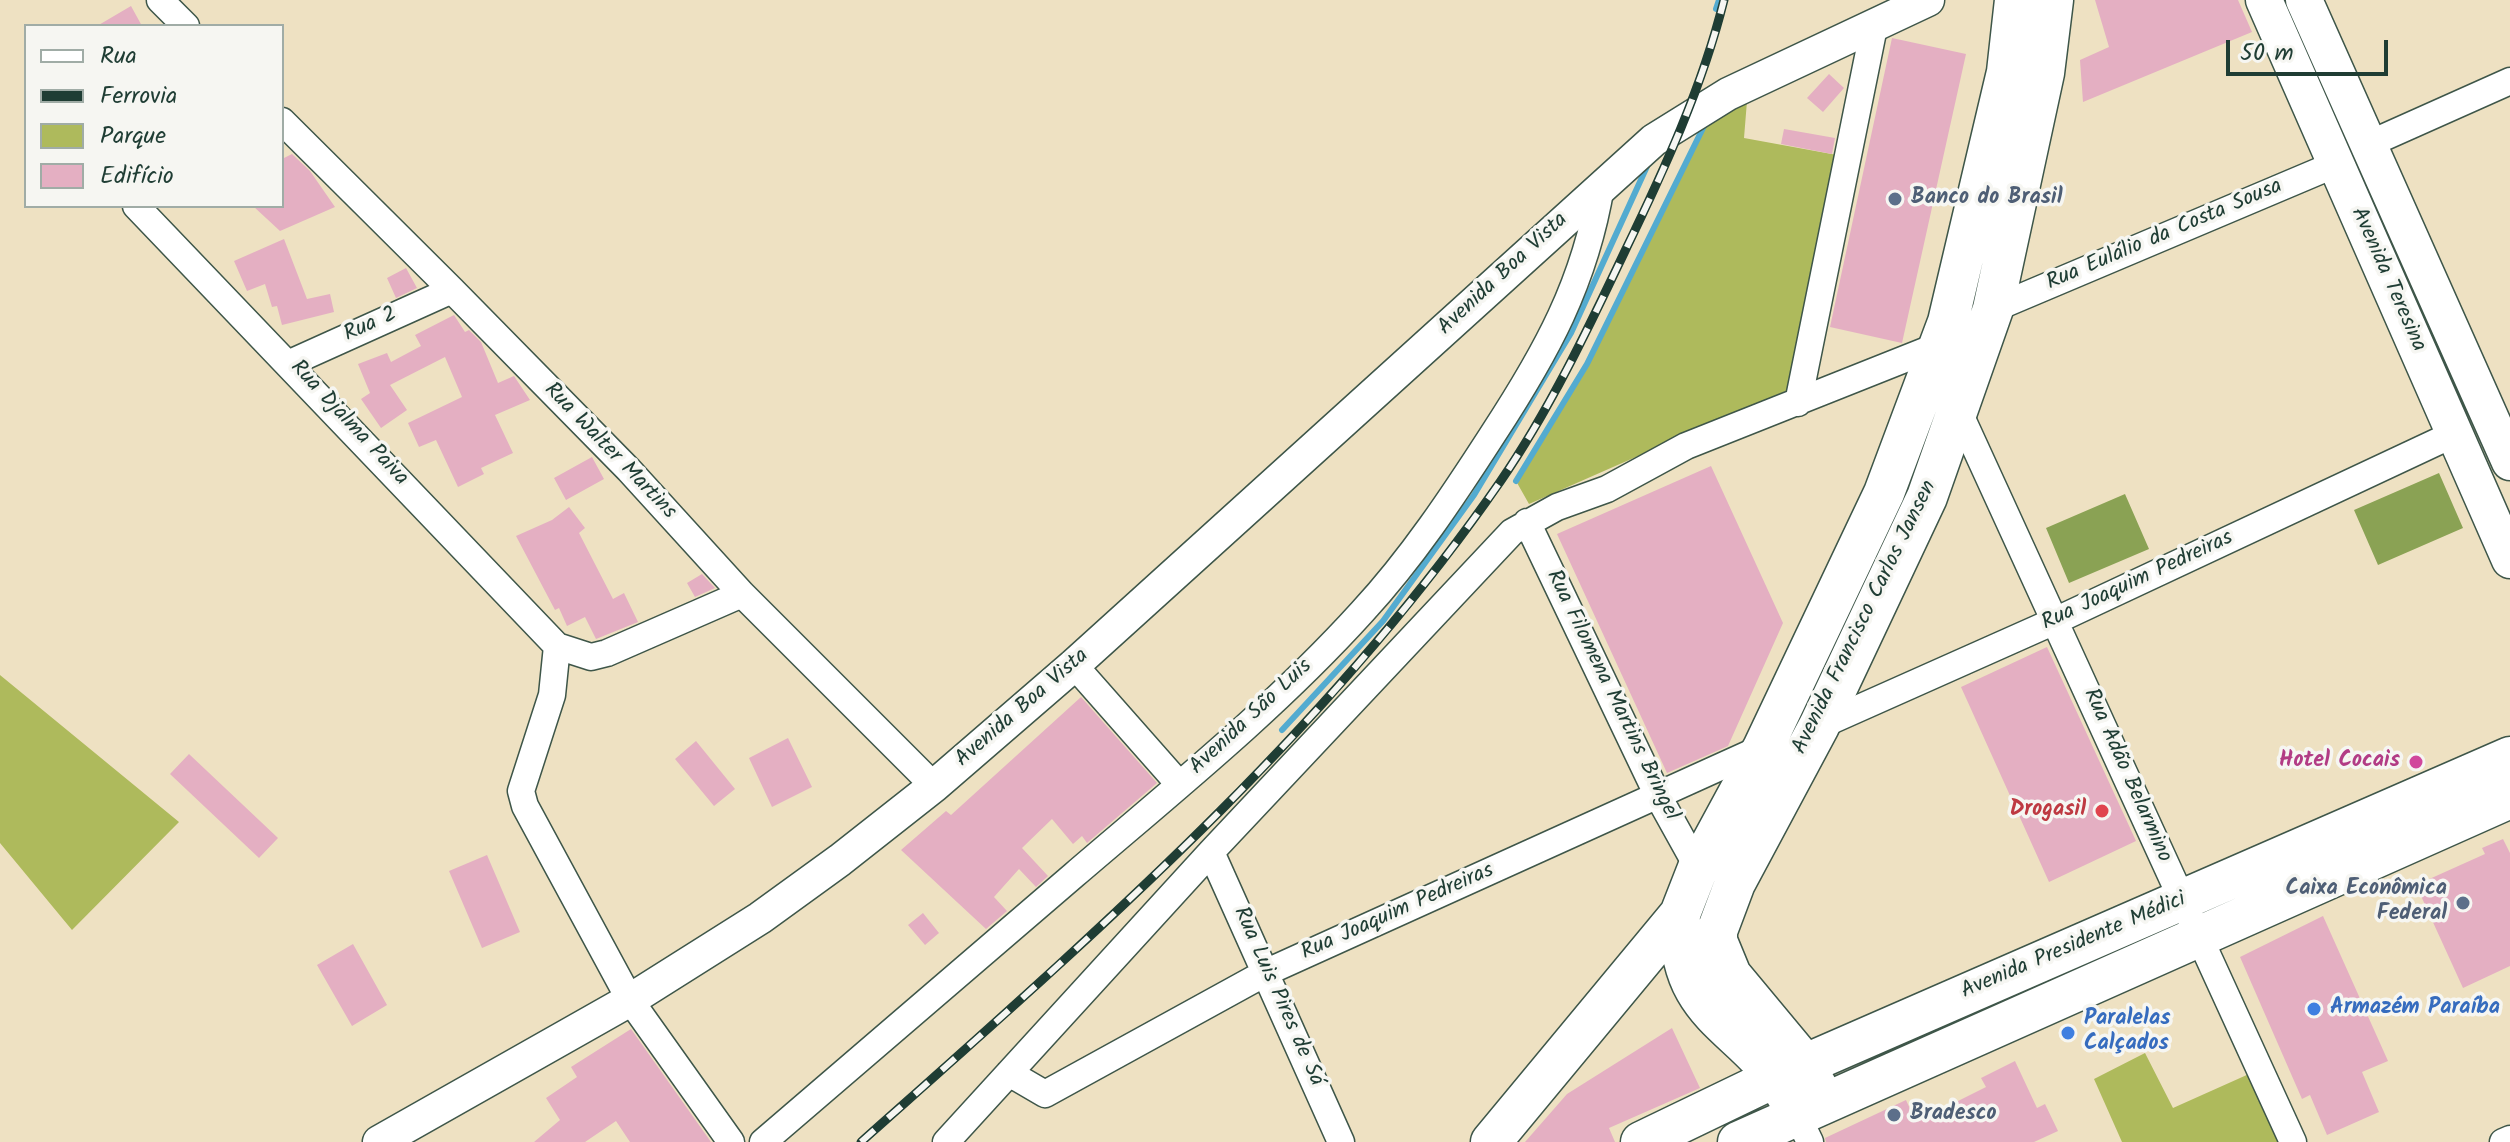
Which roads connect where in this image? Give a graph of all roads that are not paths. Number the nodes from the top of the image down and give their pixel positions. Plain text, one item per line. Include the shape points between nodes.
1 (160, 0) edge
2 (1928, 0) edge
3 (2015, 0) edge
4 (2053, 0) edge
5 (2264, 0) edge
6 (2304, 0) edge
7 (184, 24) edge
8 (1874, 27) junction
9 (2510, 81) edge
10 (284, 123) edge
11 (2369, 144) junction
12 (2336, 164) junction
13 (1601, 186) junction
14 (138, 208) edge
15 (2417, 252) junction
16 (2381, 269) junction
17 (452, 290) junction
18 (1993, 309) junction
19 (1940, 345) junction
20 (290, 363) junction
21 (1798, 403) junction
22 (1958, 410) junction
23 (2500, 414) edge
24 (2456, 433) junction
25 (2510, 462) edge
26 (1527, 522) junction
27 (2510, 560) edge
28 (742, 594) junction
29 (2057, 620) junction
30 (557, 646) junction
31 (1074, 665) junction
32 (1794, 742) junction
33 (2510, 757) edge
34 (1179, 784) junction
35 (934, 786) junction
36 (1658, 796) junction
37 (2510, 798) edge
38 (1211, 852) junction
39 (1698, 868) junction
40 (1680, 914) junction
41 (2190, 918) junction
42 (1267, 972) junction
43 (630, 1000) junction
44 (1791, 1070) junction
45 (1009, 1073) junction
46 (1811, 1120) edge
47 (2510, 1139) edge
48 (379, 1142) edge
49 (731, 1142) edge
50 (763, 1142) edge
51 (946, 1142) edge
52 (1341, 1142) edge
53 (1491, 1142) edge
54 (1641, 1142) edge
55 (1738, 1142) edge
56 (2293, 1142) edge
57 (2503, 1142) edge

1 - 7 street
2 - 8 street, Avenida Boa Vista
3 - 19 main road, Avenida Francisco Carlos Jansen via 2007,72
4 - 18 main road, Avenida Francisco Carlos Jansen via 2044,73
5 - 12 main road, Avenida Teresina
6 - 11 main road, Avenida Teresina
8 - 13 street, Avenida Boa Vista via 1686,117
8 - 21 street
9 - 11 street
10 - 17 street, Rua Walter Martins
11 - 15 main road, Avenida Teresina
12 - 16 main road, Avenida Teresina
12 - 18 street, Rua Eulálio da Costa Sousa
13 - 31 street, Avenida Boa Vista
13 - 34 street, Avenida São Luis via 1593,233 1564,315 1467,475 1362,613
14 - 20 street, Rua Djalma Paiva
15 - 16 main road
15 - 23 main road, Avenida Teresina
16 - 24 main road, Avenida Teresina
17 - 20 street, Rua 2
17 - 28 street, Rua Walter Martins
18 - 22 main road, Avenida Francisco Carlos Jansen
19 - 21 street
19 - 32 main road, Avenida Francisco Carlos Jansen
20 - 30 street, Rua Djalma Paiva
21 - 26 street via 1686,446 1607,489
22 - 29 street, Rua Adão Belarmino
22 - 32 main road, Avenida Francisco Carlos Jansen via 1927,497
23 - 25 main road, Avenida Teresina
24 - 27 main road, Avenida Teresina
24 - 29 street, Rua Joaquim Pedreiras
26 - 36 street, Rua Filomena Martins Bringel
26 - 38 street
28 - 30 street via 607,653 591,657
28 - 35 street, Rua Walter Martins
29 - 32 street, Rua Joaquim Pedreiras
29 - 41 street, Rua Adão Belarmino
30 - 43 street via 552,695 521,791
31 - 34 street
31 - 35 street, Avenida Boa Vista
32 - 36 street, Rua Joaquim Pedreiras
32 - 39 main road, Avenida Francisco Carlos Jansen
32 - 44 main road, Avenida Francisco Carlos Jansen via 1717,931 1731,975
33 - 41 main road, Avenida Presidente Médici
34 - 50 street, Avenida São Luis
35 - 43 street, Avenida Boa Vista via 797,893
36 - 39 street, Rua Filomena Martins Bringel
36 - 42 street, Rua Joaquim Pedreiras
37 - 41 main road, Avenida Presidente Médici
38 - 42 street, Rua Luis Pires de Sá
38 - 45 street
39 - 40 main road, Avenida Francisco Carlos Jansen
40 - 44 main road, Avenida Francisco Carlos Jansen via 1679,943 1699,998 1714,1018
40 - 53 main road, Avenida Francisco Carlos Jansen
41 - 44 main road, Avenida Presidente Médici
41 - 46 main road, Avenida Presidente Médici
41 - 56 street, Rua Adão Belarmino
42 - 45 street, Rua Joaquim Pedreiras via 1045,1094
42 - 52 street, Rua Luis Pires de Sá
43 - 48 street, Avenida Boa Vista
43 - 49 street
44 - 46 main road, Avenida Francisco Carlos Jansen
44 - 54 main road, Avenida Presidente Médici
45 - 51 street
46 - 55 main road, Avenida Presidente Médici
47 - 57 street

